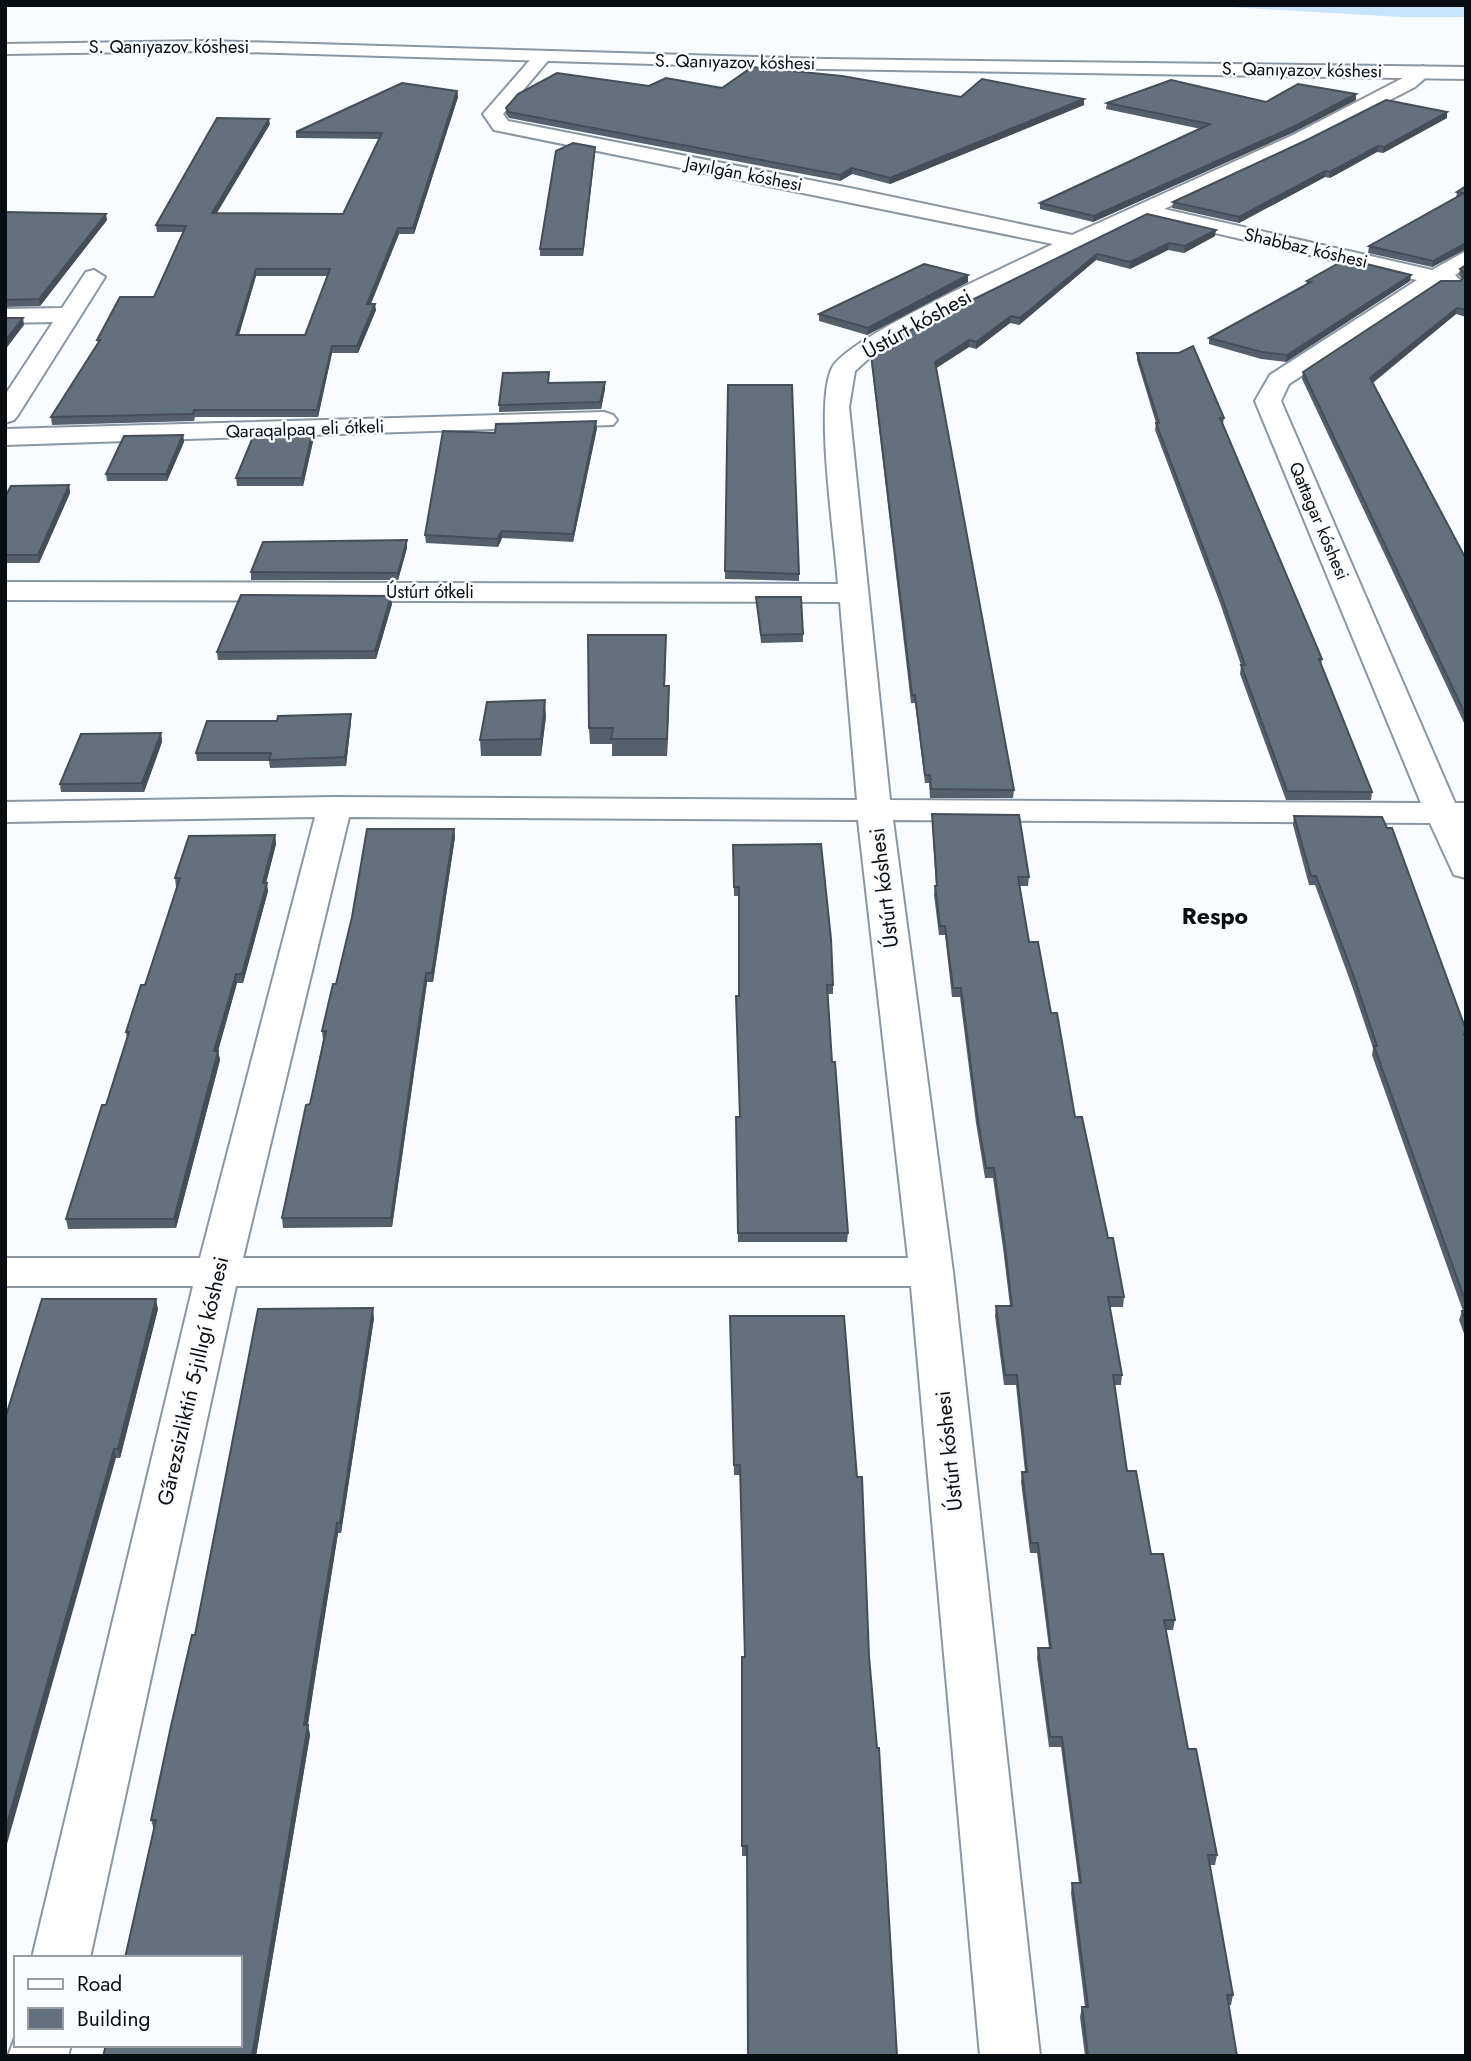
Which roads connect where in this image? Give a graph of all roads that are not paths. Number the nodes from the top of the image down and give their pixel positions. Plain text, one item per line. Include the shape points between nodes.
1 (5, 49) edge
2 (542, 57) junction
3 (1344, 70) junction
4 (1423, 72) junction
5 (1466, 73) edge
6 (1381, 96) junction
7 (1146, 211) junction
8 (1074, 242) junction
9 (1466, 258) edge
10 (94, 277) dead end
11 (1436, 277) junction
12 (1466, 284) edge
13 (70, 315) junction
14 (5, 316) edge
15 (5, 415) edge
16 (604, 420) dead end
17 (5, 438) edge
18 (5, 592) edge
19 (855, 593) junction
20 (335, 807) junction
21 (875, 809) junction
22 (5, 812) edge
23 (1454, 813) edge
24 (1466, 868) edge
25 (218, 1271) junction
26 (5, 1272) edge
27 (931, 1272) junction
28 (61, 1956) edge
29 (1010, 2056) edge

1 - 2 street, S. Qanıyazov kóshesi via 208,46
2 - 3 street, S. Qanıyazov kóshesi
2 - 8 street, Jayılǵan kóshesi via 493,114 501,126
3 - 4 street, S. Qanıyazov kóshesi
3 - 6 street via 1375,80
4 - 5 street, S. Qanıyazov kóshesi
4 - 6 street, Ústúrt kóshesi
6 - 7 street, Ústúrt kóshesi
7 - 8 street, Ústúrt kóshesi
7 - 11 street, Shabbaz kóshesi
8 - 19 street, Ústúrt kóshesi via 869,345 843,369 836,407
9 - 11 street, Qattagar kóshesi
10 - 13 street
11 - 12 street, Shabbaz kóshesi
11 - 23 street, Qattagar kóshesi via 1279,380 1268,401
13 - 14 street
13 - 15 street
16 - 17 street, Qaraqalpaq eli ótkeli
18 - 19 street, Ústúrt ótkeli
19 - 21 street, Ústúrt kóshesi
20 - 21 street
20 - 22 street
20 - 25 street, Ǵárezsizliktiń 5-jıllıǵı kóshesi
21 - 23 street
21 - 27 street, Ústúrt kóshesi
23 - 24 street, Qattagar kóshesi
25 - 26 street
25 - 27 street
25 - 28 street, Ǵárezsizliktiń 5-jıllıǵı kóshesi
27 - 29 street, Ústúrt kóshesi

